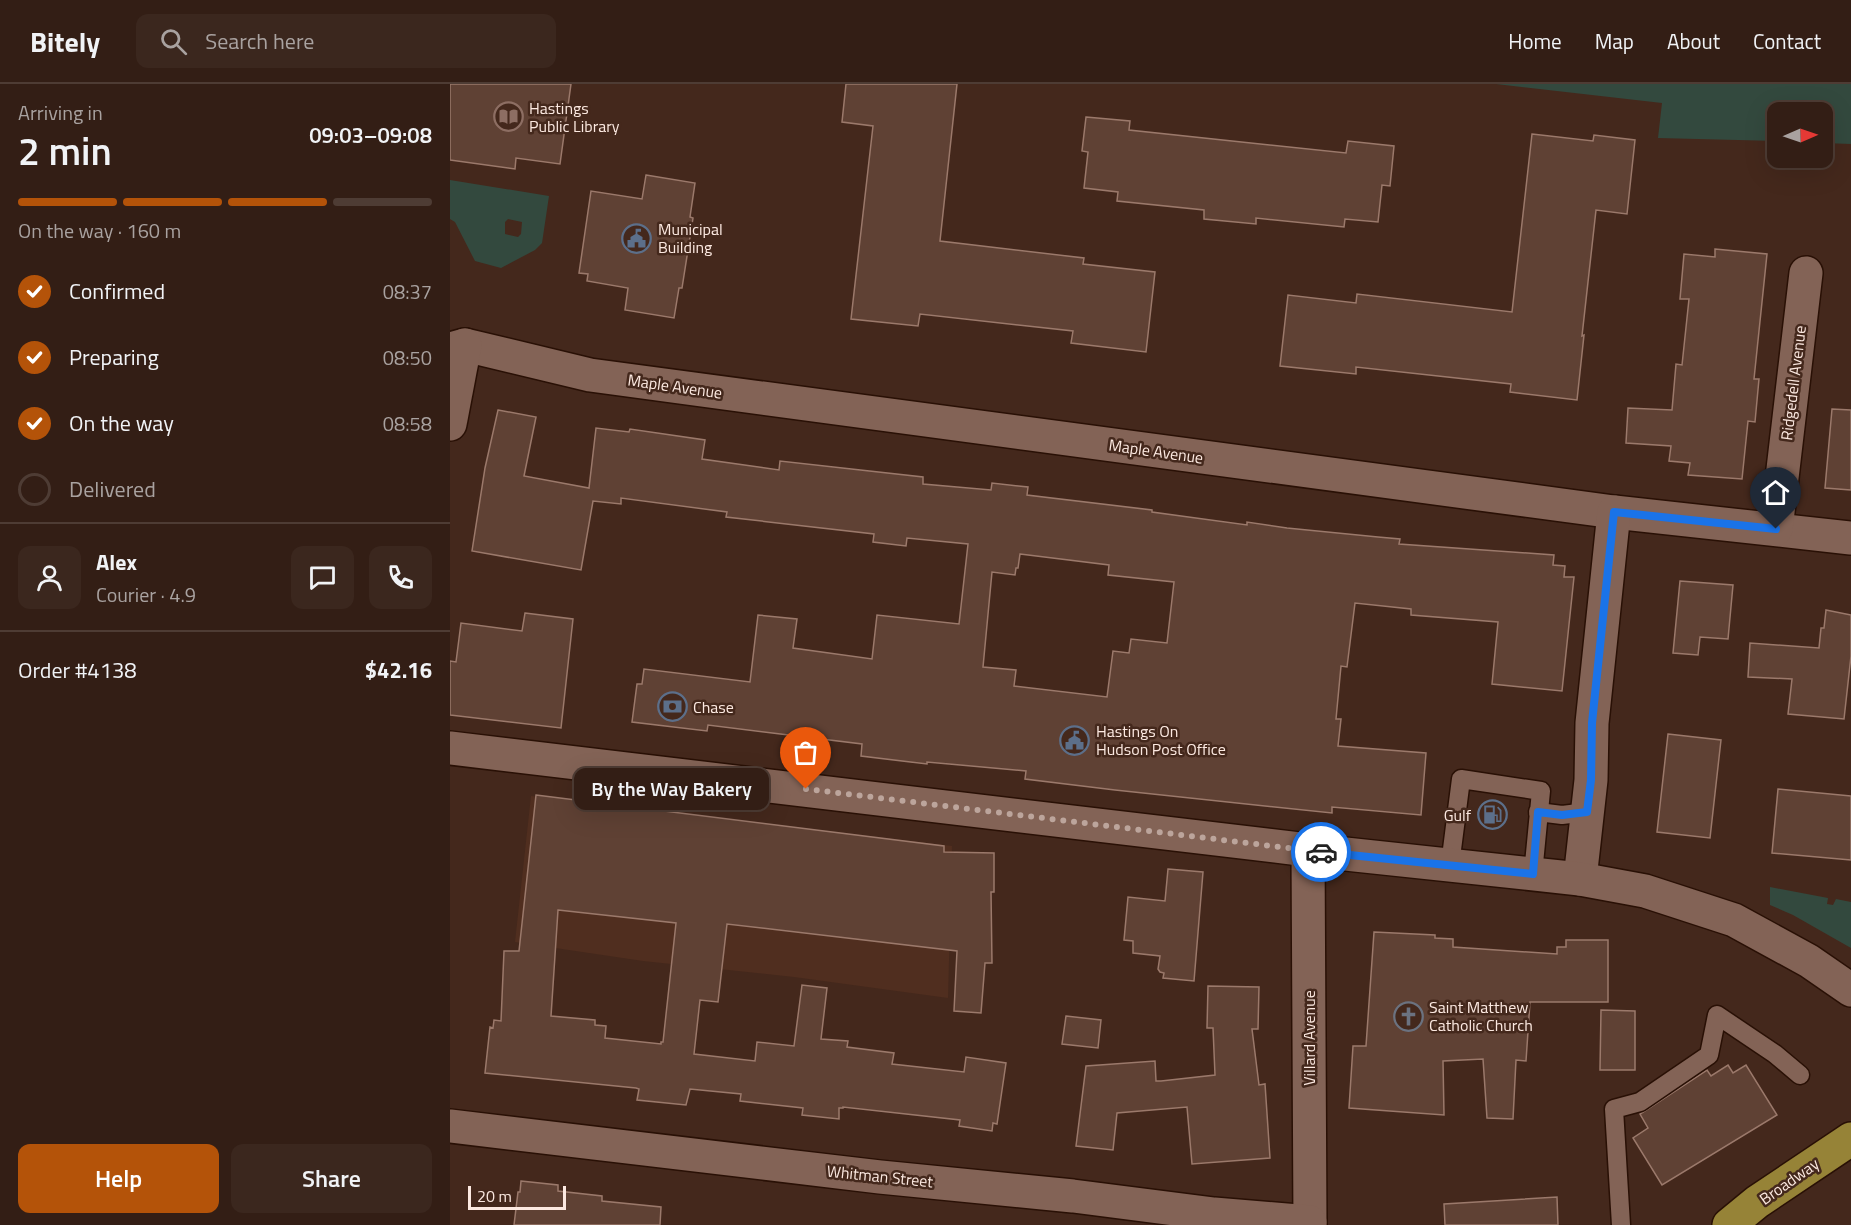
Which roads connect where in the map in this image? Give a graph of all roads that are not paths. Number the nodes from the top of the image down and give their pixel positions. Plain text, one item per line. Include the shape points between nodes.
1 (1806, 273) dead end
2 (455, 339) edge
3 (450, 424) edge
4 (1614, 512) junction
5 (1776, 529) junction
6 (1851, 538) edge
7 (450, 748) edge
8 (1538, 812) junction
9 (1587, 812) junction
10 (1308, 850) junction
11 (1450, 865) junction
12 (1533, 874) junction
13 (1580, 879) junction
14 (1851, 990) edge
15 (1800, 1075) dead end
16 (450, 1126) edge
17 (1851, 1139) edge
18 (1310, 1223) edge
19 (1621, 1225) edge
20 (1729, 1225) edge

1 - 5 street, Ridgedell Avenue
2 - 3 street
2 - 4 street, Maple Avenue via 590,375
4 - 5 street, Maple Avenue
4 - 9 street
5 - 6 street, Maple Avenue
7 - 10 street
8 - 9 lane
8 - 11 lane via 1541,791 1461,779
8 - 12 lane
9 - 13 street
10 - 11 street
10 - 18 street, Villard Avenue
11 - 12 street
12 - 13 street
13 - 14 street via 1645,891 1734,920 1809,961
15 - 19 lane via 1717,1015 1709,1055 1640,1102 1614,1109
16 - 18 street, Whitman Street
17 - 20 main road, Broadway

